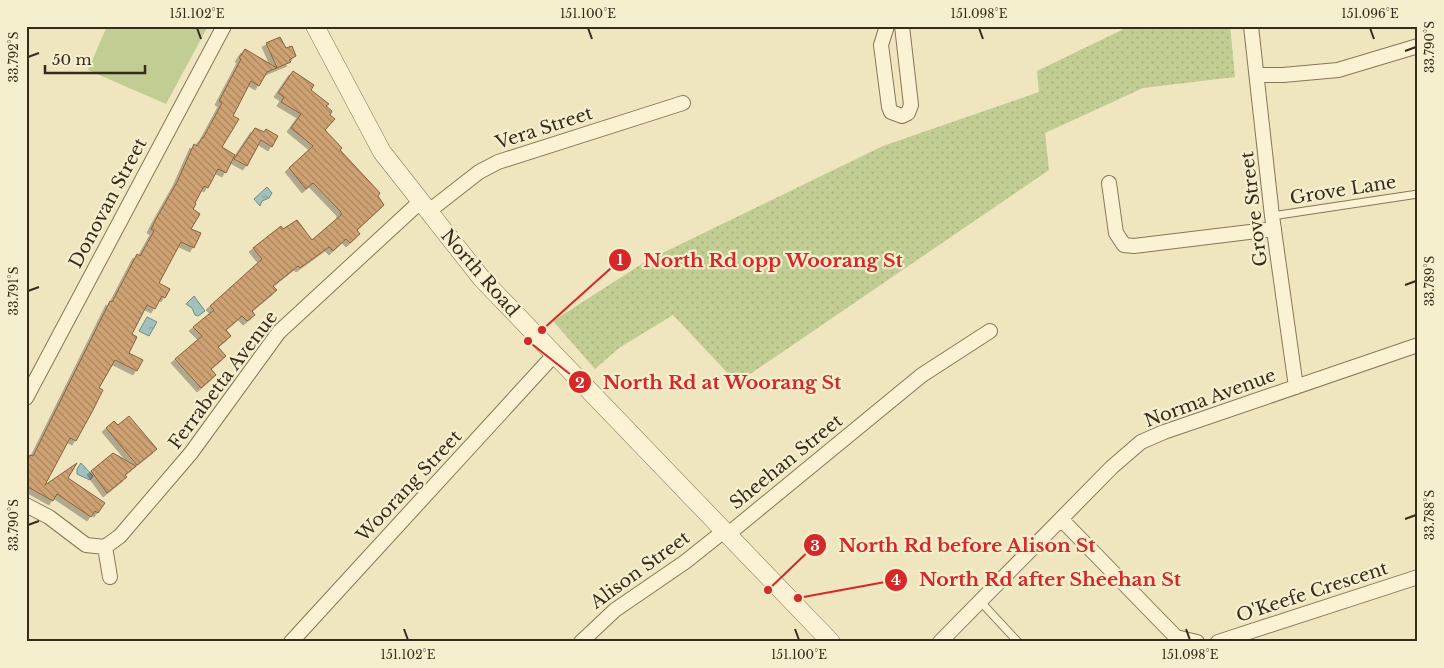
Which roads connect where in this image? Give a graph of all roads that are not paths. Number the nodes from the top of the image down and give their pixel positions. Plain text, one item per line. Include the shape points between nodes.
1 (224, 26) edge
2 (315, 26) edge
3 (887, 26) edge
4 (902, 26) edge
5 (1252, 26) edge
6 (1418, 46) edge
7 (1257, 76) junction
8 (683, 103) dead end
9 (1109, 184) dead end
10 (1418, 194) edge
11 (425, 206) junction
12 (1273, 222) junction
13 (990, 331) dead end
14 (1418, 345) edge
15 (554, 355) junction
16 (1296, 387) junction
17 (26, 398) edge
18 (26, 505) edge
19 (1061, 519) junction
20 (725, 533) junction
21 (105, 547) junction
22 (110, 576) dead end
23 (1418, 577) edge
24 (979, 600) junction
25 (291, 642) edge
26 (581, 642) edge
27 (830, 642) edge
28 (940, 642) edge
29 (1018, 642) edge
30 (1197, 642) edge
31 (1218, 642) edge

1 - 17 street, Donovan Street
2 - 11 street, North Road via 382,152
3 - 4 street via 881,45 889,107 891,112 902,116 908,113 911,105
5 - 7 street, Grove Street
6 - 7 street via 1338,70
7 - 12 street, Grove Street
8 - 11 street, Vera Street via 498,162
9 - 12 street via 1116,233 1124,245 1134,246
10 - 12 lane, Grove Lane
11 - 15 street, North Road via 482,279
11 - 21 street, Ferrabetta Avenue via 279,332 191,453 120,536
12 - 16 street, Grove Street
13 - 20 street, Sheehan Street via 922,375
14 - 16 street, Norma Avenue
15 - 20 street, North Road
15 - 25 street, Woorang Street
16 - 19 street, Norma Avenue via 1142,442 1112,467
18 - 21 street via 86,545
19 - 24 street, Norma Avenue
19 - 30 street via 1176,637
20 - 26 street, Alison Street via 615,610
20 - 27 street, North Road
21 - 22 street
23 - 31 street, O'Keefe Crescent
24 - 28 street, Norma Avenue
24 - 29 lane

